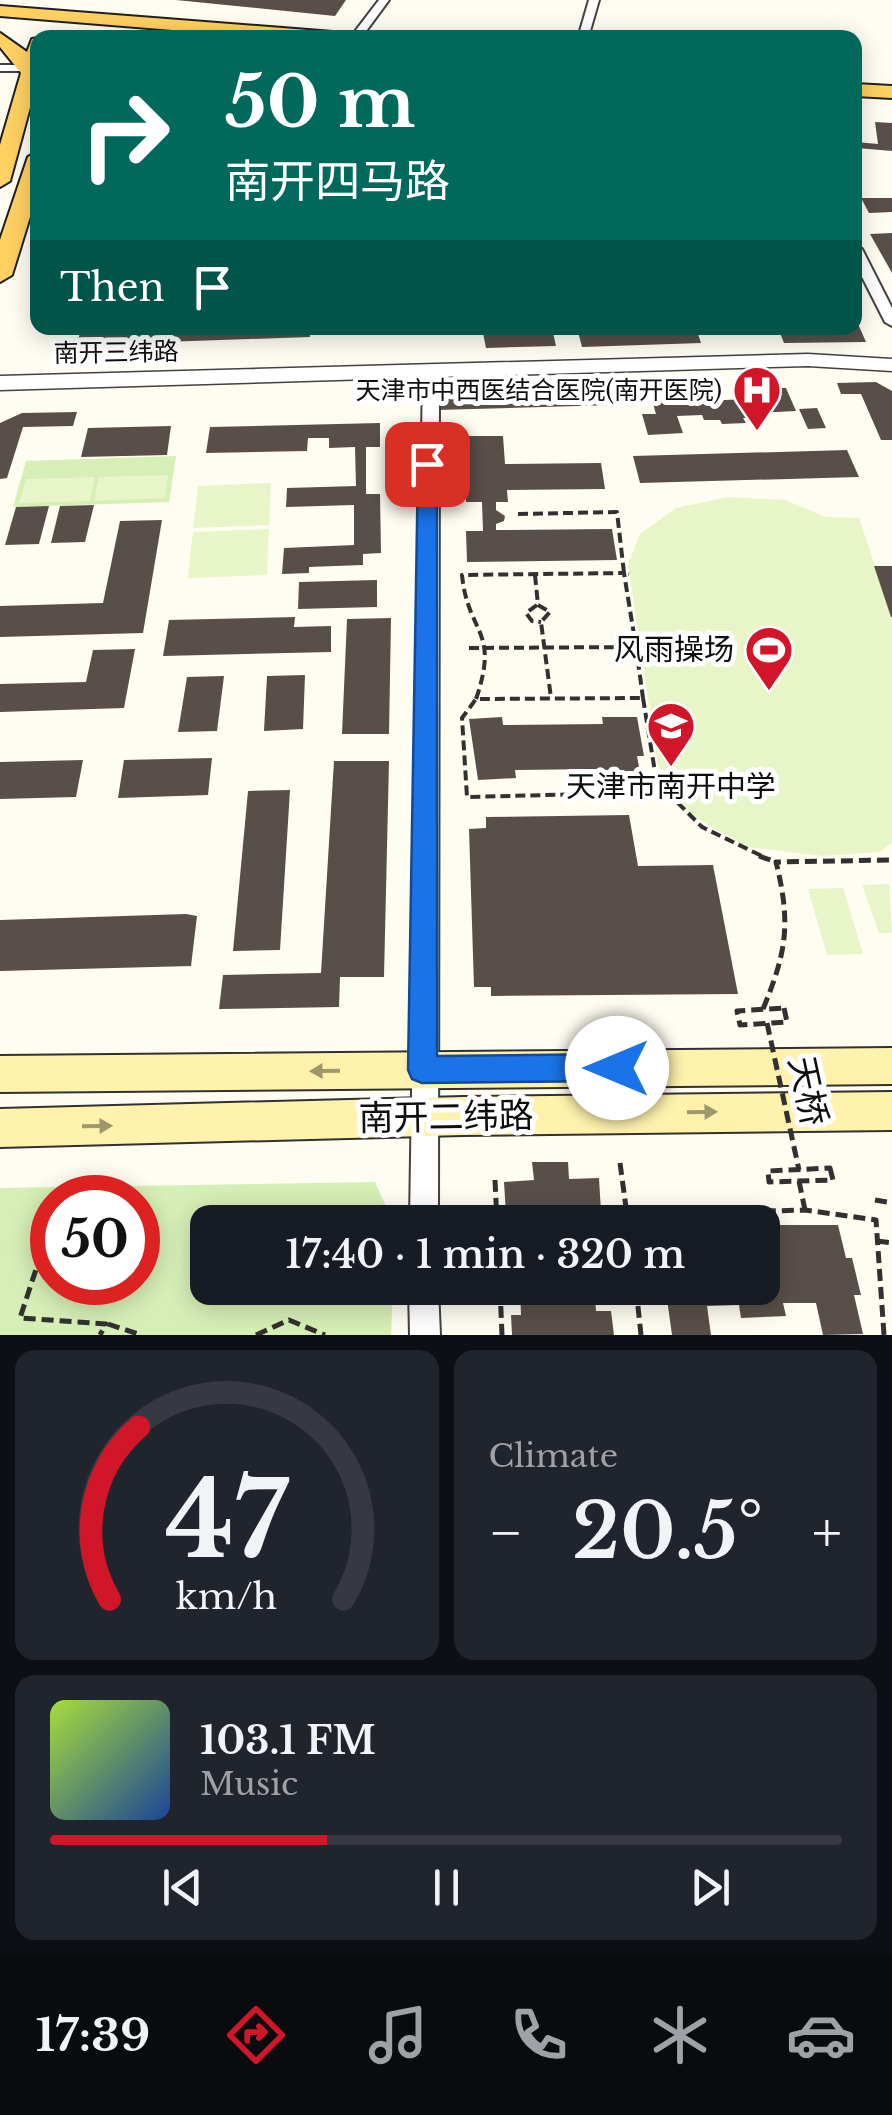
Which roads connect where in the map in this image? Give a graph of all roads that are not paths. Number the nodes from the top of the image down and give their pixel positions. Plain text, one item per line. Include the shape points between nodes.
1 (384, 0) edge
2 (594, 0) edge
3 (8, 12) edge
4 (0, 26) edge
5 (40, 30) edge
6 (361, 30) edge
7 (585, 30) edge
8 (30, 33) edge
9 (0, 38) edge
10 (30, 38) edge
11 (30, 51) edge
12 (0, 68) edge
13 (862, 77) edge
14 (892, 79) edge
15 (862, 90) edge
16 (892, 92) edge
17 (30, 102) edge
18 (0, 181) edge
19 (30, 182) edge
20 (862, 263) edge
21 (0, 276) edge
22 (892, 322) edge
23 (892, 368) edge
24 (431, 378) junction
25 (0, 383) edge
26 (0, 397) edge
27 (892, 1066) edge
28 (422, 1070) junction
29 (0, 1074) edge
30 (892, 1111) edge
31 (422, 1117) junction
32 (0, 1128) edge
33 (424, 1205) edge
34 (424, 1305) edge
35 (425, 1335) edge

1 - 6 street
2 - 7 street
3 - 5 main road
4 - 8 main road
9 - 10 main road
11 - 12 street
13 - 14 main road
15 - 16 main road
17 - 18 main road
19 - 21 main road
20 - 22 street
23 - 24 street, 南开三纬路
24 - 25 street, 南开三纬路
24 - 26 street, 南开三纬路
24 - 28 street
27 - 28 main road, 南开二纬路
28 -> 29 main road, 南开二纬路
28 - 31 street
31 -> 30 main road, 南开二纬路
32 -> 31 main road, 南开二纬路
31 - 33 street
34 - 35 street

